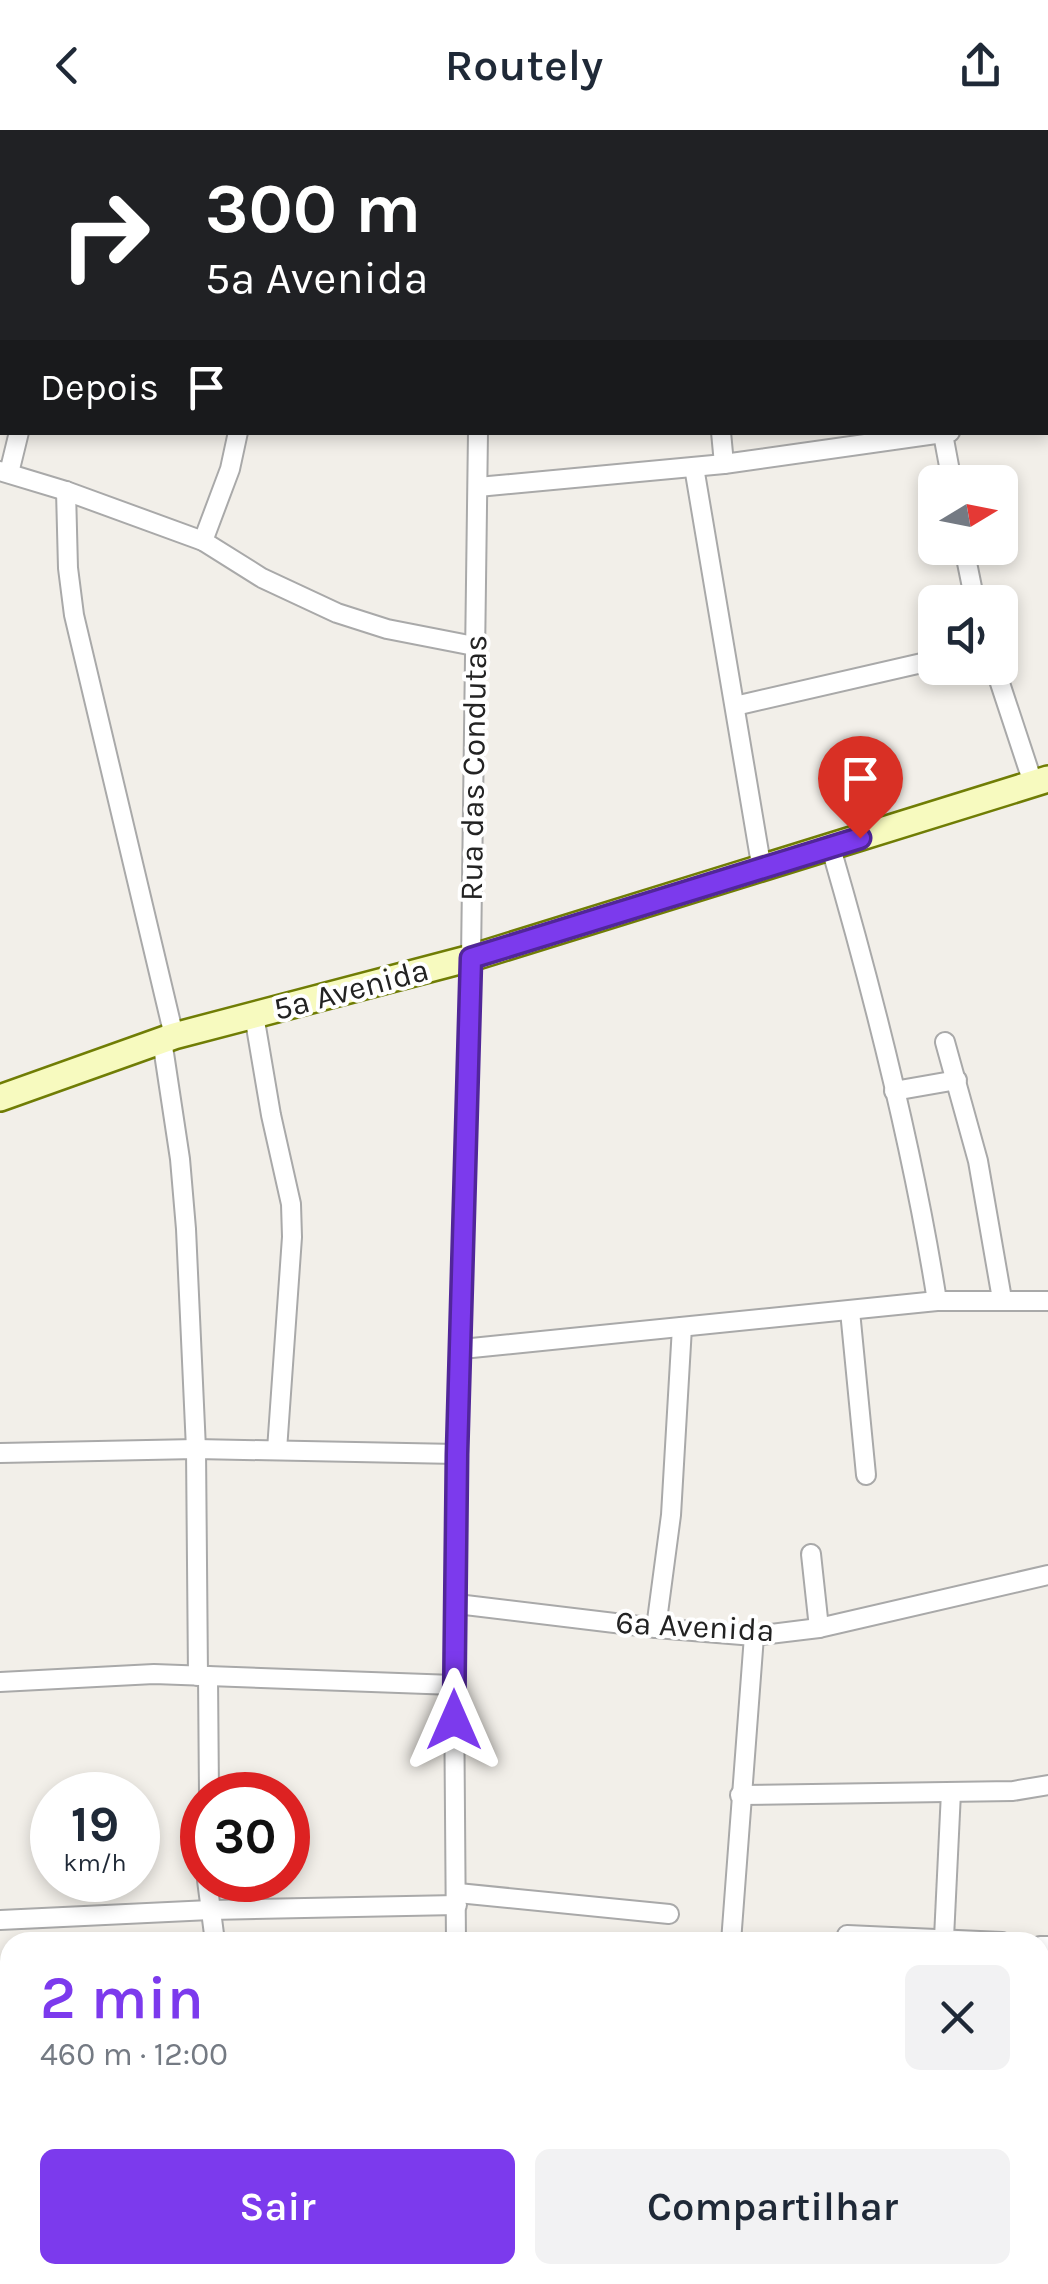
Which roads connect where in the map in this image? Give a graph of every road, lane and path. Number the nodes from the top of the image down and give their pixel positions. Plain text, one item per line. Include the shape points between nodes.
1 (18, 435) edge
2 (237, 435) edge
3 (478, 435) edge
4 (721, 435) edge
5 (935, 435) edge
6 (942, 435) edge
7 (724, 464) junction
8 (948, 465) edge
9 (694, 467) junction
10 (5, 472) edge
11 (478, 487) junction
12 (66, 491) junction
13 (202, 542) junction
14 (474, 646) junction
15 (918, 664) edge
16 (1002, 685) edge
17 (735, 706) junction
18 (1041, 781) edge
19 (830, 848) junction
20 (762, 870) junction
21 (471, 958) junction
22 (254, 1015) junction
23 (168, 1038) junction
24 (945, 1042) dead end
25 (957, 1080) junction
26 (894, 1091) junction
27 (0, 1098) edge
28 (1002, 1300) junction
29 (937, 1301) junction
30 (1048, 1301) edge
31 (850, 1311) junction
32 (682, 1327) junction
33 (462, 1350) junction
34 (196, 1449) junction
35 (277, 1450) junction
36 (0, 1453) edge
37 (457, 1454) junction
38 (866, 1475) dead end
39 (811, 1554) dead end
40 (1048, 1575) edge
41 (456, 1604) junction
42 (656, 1628) junction
43 (819, 1628) junction
44 (754, 1636) junction
45 (203, 1676) junction
46 (0, 1682) edge
47 (454, 1685) junction
48 (209, 1772) edge
49 (1048, 1784) edge
50 (951, 1792) junction
51 (740, 1795) junction
52 (458, 1899) junction
53 (209, 1902) edge
54 (210, 1910) junction
55 (669, 1914) dead end
56 (0, 1920) edge
57 (213, 1932) edge
58 (456, 1932) edge
59 (732, 1932) edge
60 (944, 1932) edge

1 - 10 street
2 - 13 street
3 - 11 street, Rua das Condutas
4 - 7 street
5 - 7 street
6 - 8 street
7 - 9 street
9 - 11 street
9 - 17 street
10 - 12 street
11 - 14 street, Rua das Condutas
12 - 13 street
12 - 23 street via 74,616
13 - 14 street via 336,613
14 - 21 street, Rua das Condutas
15 - 17 street
16 - 18 street
17 - 20 street
18 - 19 street, 5ª Avenida
19 - 20 street, 5ª Avenida
19 - 26 street
20 - 21 street, 5ª Avenida
21 - 22 street, 5ª Avenida
21 - 33 street, Rua das Condutas
22 - 23 street, 5ª Avenida
22 - 35 street via 291,1204
23 - 27 street, 5ª Avenida
23 - 34 street
24 - 25 street
25 - 26 street
25 - 28 street
26 - 29 street
28 - 29 street
28 - 30 street
29 - 31 street
31 - 32 street
31 - 38 street
32 - 33 street
32 - 42 street via 671,1514
33 - 37 street, Rua das Condutas
34 - 35 street
34 - 36 street
34 - 45 street
35 - 37 street
37 - 41 street, Rua das Condutas
39 - 43 street
40 - 43 street, 6ª Avenida
41 - 42 street, 6ª Avenida
41 - 47 street, Rua das Condutas
42 - 44 street, 6ª Avenida
43 - 44 street, 6ª Avenida
44 - 51 street
45 - 46 street
45 - 47 street
45 - 48 street
47 - 52 street, Rua das Condutas
49 - 50 street
50 - 51 street
50 - 60 street
51 - 59 street
52 - 54 street
52 - 55 street
52 - 58 street, Rua das Condutas
53 - 54 street
54 - 56 street
54 - 57 street

